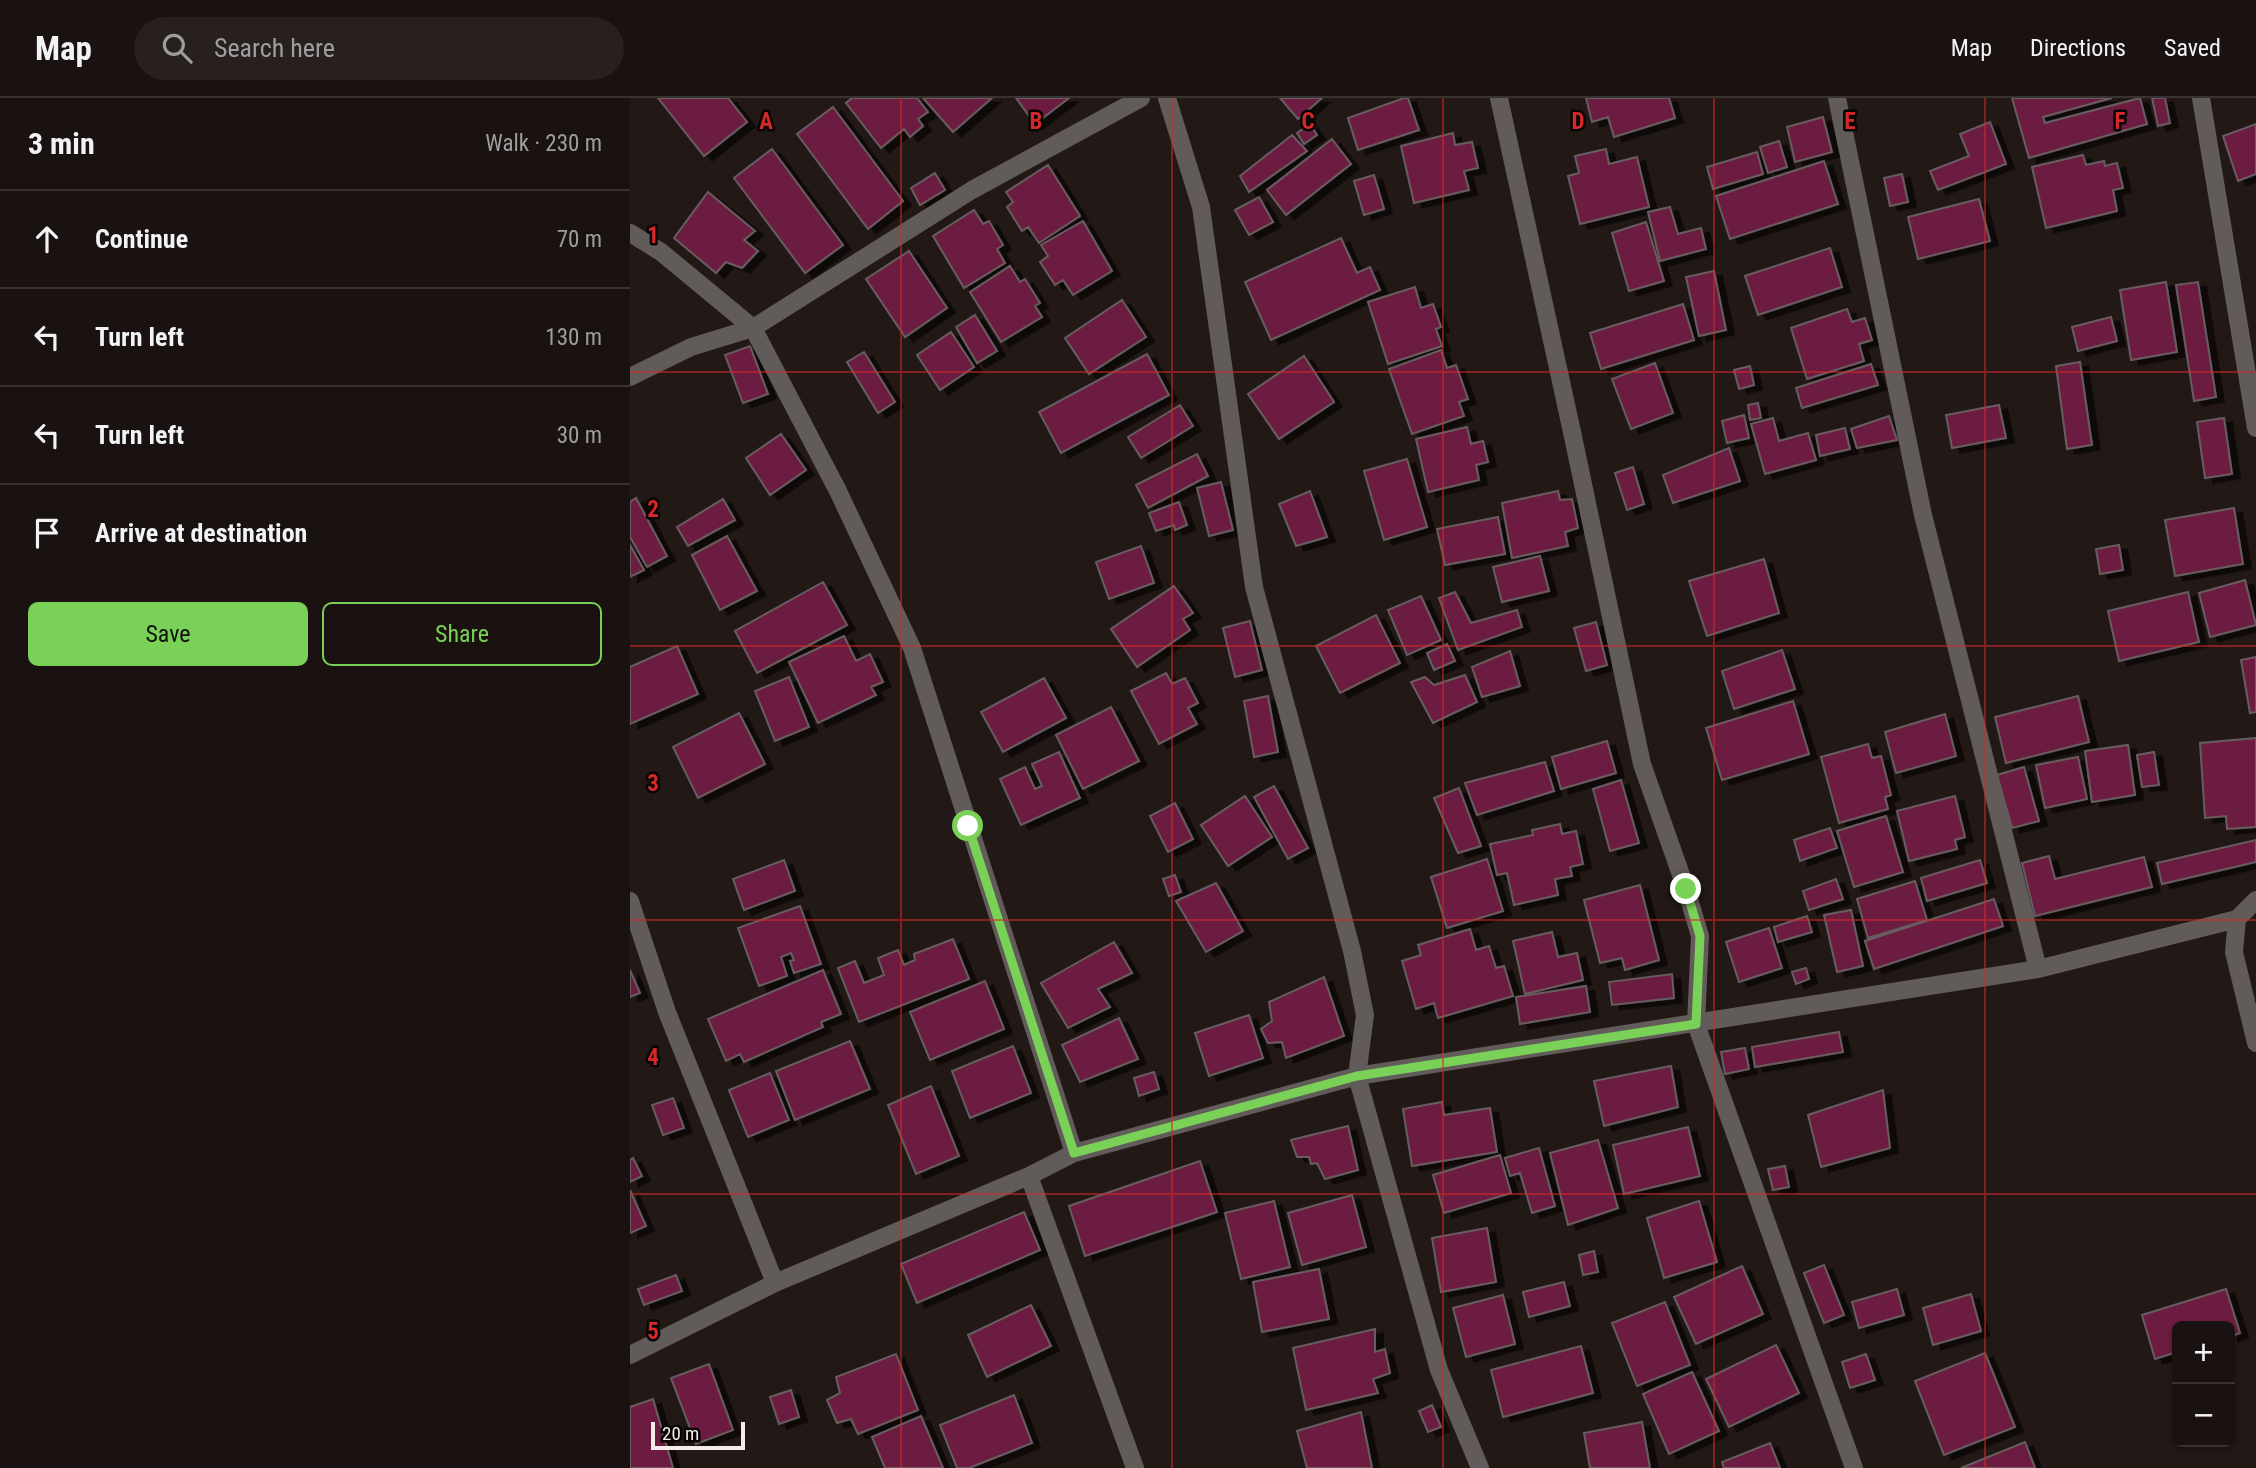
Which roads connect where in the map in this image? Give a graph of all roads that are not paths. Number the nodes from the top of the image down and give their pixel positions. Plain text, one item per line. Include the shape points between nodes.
1 (1141, 98) edge
2 (1167, 98) edge
3 (1499, 98) edge
4 (1837, 98) edge
5 (2200, 98) edge
6 (630, 233) edge
7 (753, 328) junction
8 (630, 377) edge
9 (2256, 428) edge
10 (2256, 900) edge
11 (630, 901) edge
12 (2237, 919) junction
13 (2038, 969) junction
14 (1696, 1024) junction
15 (2256, 1043) edge
16 (1357, 1076) junction
17 (1074, 1153) junction
18 (1029, 1176) junction
19 (775, 1283) junction
20 (630, 1355) edge
21 (1135, 1468) edge
22 (1480, 1468) edge
23 (1854, 1468) edge

1 - 7 street via 972,190
2 - 16 street via 1201,207 1254,587 1365,1015
3 - 14 street via 1642,764 1700,936
4 - 13 street via 1923,515
5 - 9 street
6 - 7 street via 661,252
7 - 8 street via 691,347
7 - 17 street via 838,491 912,648
10 - 12 street
11 - 19 street via 667,1012
12 - 13 street
12 - 15 street via 2234,952
13 - 14 street
14 - 16 street
14 - 23 street
16 - 17 street
16 - 22 street via 1439,1370
17 - 18 street
18 - 19 street
18 - 21 street
19 - 20 street

